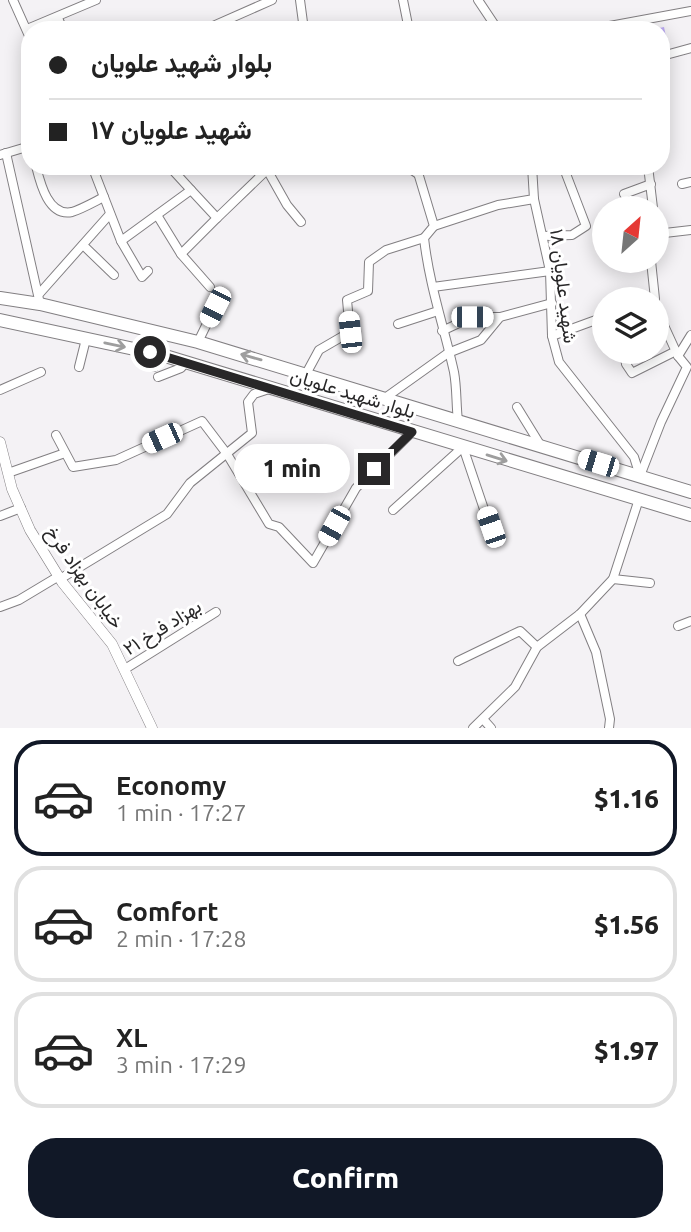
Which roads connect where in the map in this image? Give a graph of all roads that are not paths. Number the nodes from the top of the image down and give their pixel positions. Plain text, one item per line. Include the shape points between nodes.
1 (96, 0) edge
2 (272, 0) edge
3 (300, 0) edge
4 (404, 0) edge
5 (478, 0) edge
6 (17, 2) edge
7 (691, 11) edge
8 (58, 18) junction
9 (24, 21) edge
10 (52, 21) edge
11 (59, 21) edge
12 (224, 21) edge
13 (303, 21) edge
14 (408, 21) edge
15 (491, 21) edge
16 (637, 21) edge
17 (691, 48) edge
18 (670, 54) edge
19 (21, 149) edge
20 (3, 154) edge
21 (38, 175) edge
22 (95, 175) edge
23 (177, 175) edge
24 (260, 175) edge
25 (272, 175) edge
26 (419, 175) edge
27 (533, 175) edge
28 (566, 175) edge
29 (650, 175) edge
30 (651, 184) junction
31 (191, 190) junction
32 (624, 194) dead end
33 (652, 196) edge
34 (104, 197) junction
35 (534, 199) junction
36 (110, 214) junction
37 (157, 215) junction
38 (217, 218) junction
39 (301, 222) dead end
40 (434, 226) junction
41 (691, 230) edge
42 (669, 233) edge
43 (543, 236) junction
44 (424, 238) junction
45 (121, 241) junction
46 (83, 245) junction
47 (181, 254) junction
48 (148, 271) dead end
49 (550, 271) junction
50 (114, 275) dead end
51 (210, 287) dead end
52 (433, 287) junction
53 (0, 298) edge
54 (40, 299) junction
55 (552, 303) junction
56 (215, 307) dead end
57 (438, 311) junction
58 (500, 317) junction
59 (0, 320) edge
60 (592, 321) edge
61 (398, 324) dead end
62 (442, 331) junction
63 (691, 335) edge
64 (552, 336) junction
65 (669, 336) edge
66 (86, 339) junction
67 (198, 342) junction
68 (150, 352) junction
69 (448, 353) junction
70 (677, 354) junction
71 (669, 357) edge
72 (186, 362) junction
73 (625, 364) edge
74 (653, 364) edge
75 (689, 365) edge
76 (79, 367) dead end
77 (154, 367) dead end
78 (41, 372) dead end
79 (306, 374) junction
80 (158, 377) dead end
81 (272, 389) junction
82 (0, 390) edge
83 (369, 393) junction
84 (385, 398) junction
85 (517, 407) dead end
86 (363, 417) junction
87 (458, 421) junction
88 (412, 432) junction
89 (56, 435) dead end
90 (0, 442) edge
91 (541, 446) junction
92 (463, 447) junction
93 (556, 450) junction
94 (65, 453) junction
95 (227, 454) junction
96 (8, 473) junction
97 (550, 474) junction
98 (640, 476) junction
99 (691, 492) edge
100 (639, 499) junction
101 (21, 508) junction
102 (393, 510) dead end
103 (691, 515) edge
104 (0, 516) edge
105 (491, 527) dead end
106 (59, 577) junction
107 (613, 579) junction
108 (650, 583) dead end
109 (0, 607) edge
110 (216, 612) dead end
111 (580, 614) junction
112 (691, 621) edge
113 (678, 626) dead end
114 (537, 647) junction
115 (458, 661) dead end
116 (125, 669) junction
117 (483, 719) junction
118 (152, 728) edge
119 (473, 728) edge
120 (491, 728) edge
121 (609, 728) edge

1 - 8 street
2 - 12 street
3 - 13 street
4 - 14 street
5 - 15 street
6 - 9 street
7 - 16 street
8 - 10 street
8 - 11 street
17 - 18 street
19 - 20 street
20 - 54 street
21 - 34 street via 51,204 61,211 70,212
22 - 34 street
23 - 31 street
24 - 38 street
25 - 39 street
26 - 40 street
27 - 35 street, شهید علویان ۱۸
28 - 43 street via 586,226 572,235
29 - 30 street
30 - 32 street
30 - 33 street
31 - 37 street
31 - 38 street
34 - 36 street
35 - 40 street via 498,205
35 - 43 street, شهید علویان ۱۸
36 - 45 street
36 - 46 street
37 - 45 street
37 - 47 street
38 - 47 street
40 - 44 street
41 - 42 street
43 - 49 street, شهید علویان ۱۸
44 - 52 street
44 - 79 street via 386,250 369,261 368,291 347,300 350,332 319,349
45 - 48 street via 142,277
46 - 50 street
46 - 54 street
47 - 51 street
49 - 52 street
49 - 55 street, شهید علویان ۱۸
52 - 57 street
53 - 54 main road, بلوار شهید علویان
54 - 67 main road, بلوار شهید علویان
55 - 58 street
55 - 64 street, شهید علویان ۱۸
56 - 67 street
57 - 61 street
57 - 62 street
58 - 62 street via 472,317
58 - 69 street via 481,340
59 - 66 main road, بلوار شهید علویان
60 - 64 street
62 - 69 street
63 - 70 street
64 - 98 street, شهید علویان ۱۸ via 559,362 634,457
65 - 70 street
66 -> 68 main road, بلوار شهید علویان
66 - 76 street
79 -> 67 main road, بلوار شهید علویان
68 - 72 main road, بلوار شهید علویان
68 - 77 street
69 - 84 street
69 - 87 street
70 - 71 street
70 - 75 street
72 - 80 street
72 - 81 main road, بلوار شهید علویان
73 - 74 street via 632,373
75 - 98 street
78 - 82 street
79 - 83 main road, بلوار شهید علویان
81 - 86 main road, بلوار شهید علویان
81 - 95 street via 254,394 248,402 252,433
83 - 84 main road, بلوار شهید علویان
83 - 86 main road
84 - 87 main road, بلوار شهید علویان
85 - 91 street
86 - 88 main road, بلوار شهید علویان
87 - 91 main road, بلوار شهید علویان
88 - 92 main road, بلوار شهید علویان
88 - 95 street via 356,488 313,564 279,527 269,524
89 - 94 street
90 - 96 street, خیابان بهزاد فرخ
91 - 93 main road, بلوار شهید علویان
92 -> 97 main road, بلوار شهید علویان
92 - 102 street
92 - 105 street
93 - 97 main road
93 - 98 main road, بلوار شهید علویان
94 - 95 street via 73,467 116,460 202,421
94 - 96 street
95 - 106 street via 190,484 167,514
96 - 101 street, خیابان بهزاد فرخ
97 - 100 main road, بلوار شهید علویان
98 - 99 main road, بلوار شهید علویان
100 - 103 main road, بلوار شهید علویان
100 - 107 street
101 - 104 street
101 - 106 street, خیابان بهزاد فرخ
106 - 109 street
106 - 116 street, خیابان بهزاد فرخ
107 - 108 street
107 - 111 street
110 - 116 street, بهزاد فرخ ۲۱
111 - 114 street
111 - 121 street via 596,652
112 - 113 street
114 - 115 street via 520,631
114 - 117 street via 515,687
116 - 118 street, خیابان بهزاد فرخ
117 - 119 street
117 - 120 street

